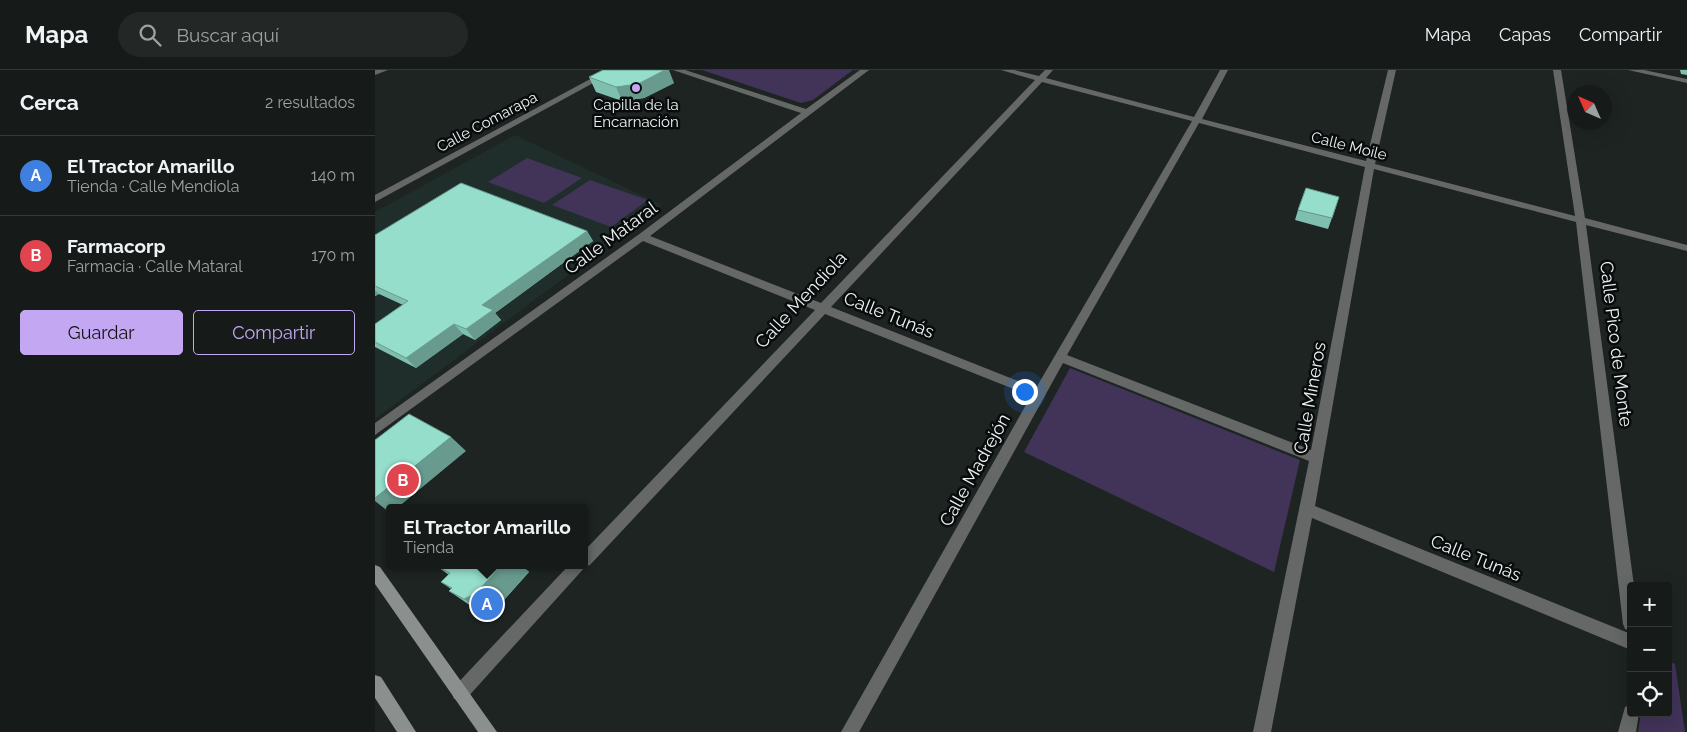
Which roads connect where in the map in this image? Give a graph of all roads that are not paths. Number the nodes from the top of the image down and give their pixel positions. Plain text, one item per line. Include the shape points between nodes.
1 (384, 70) edge
2 (613, 70) edge
3 (677, 70) edge
4 (865, 70) edge
5 (1005, 70) edge
6 (1049, 70) edge
7 (1224, 70) edge
8 (1392, 70) edge
9 (1557, 70) edge
10 (1632, 70) edge
11 (375, 73) edge
12 (1040, 79) junction
13 (1687, 81) edge
14 (807, 112) junction
15 (1196, 121) junction
16 (1370, 166) junction
17 (375, 199) edge
18 (1581, 222) junction
19 (642, 237) junction
20 (1687, 248) edge
21 (821, 308) junction
22 (1060, 357) junction
23 (1039, 394) junction
24 (375, 430) edge
25 (1316, 458) junction
26 (1307, 509) junction
27 (588, 557) edge
28 (575, 569) edge
29 (375, 572) edge
30 (1627, 592) edge
31 (1627, 640) edge
32 (375, 683) edge
33 (460, 693) junction
34 (1630, 717) edge
35 (407, 732) edge
36 (488, 732) edge
37 (850, 732) edge
38 (1262, 732) edge
39 (1627, 732) edge

1 - 11 street
2 - 17 street, Calle Comarapa
3 - 14 street
4 - 14 street, Calle Mataral
5 - 12 street, Calle Moile
6 - 12 street, Calle Mendiola
7 - 15 street, Calle Madrejón
8 - 16 street, Calle Mineros
9 - 18 street, Calle Pico de Monte
10 - 13 street
12 - 15 street, Calle Moile
12 - 21 street, Calle Mendiola
14 - 19 street, Calle Mataral
15 - 16 street, Calle Moile
15 - 22 street, Calle Madrejón
16 - 18 street, Calle Moile
16 - 25 street, Calle Mineros
18 - 20 street, Calle Moile
18 - 30 street, Calle Pico de Monte
19 - 21 street, Calle Tunás
19 - 24 street, Calle Mataral
21 - 23 street, Calle Tunás
21 - 27 street, Calle Mendiola
22 - 23 street, Calle Madrejón
22 - 25 street
23 - 37 street, Calle Madrejón
25 - 26 street, Calle Mineros
26 - 31 street, Calle Tunás
26 - 38 street, Calle Mineros
28 - 33 street
29 - 33 main road
32 - 35 main road
33 - 36 main road
34 - 39 street

